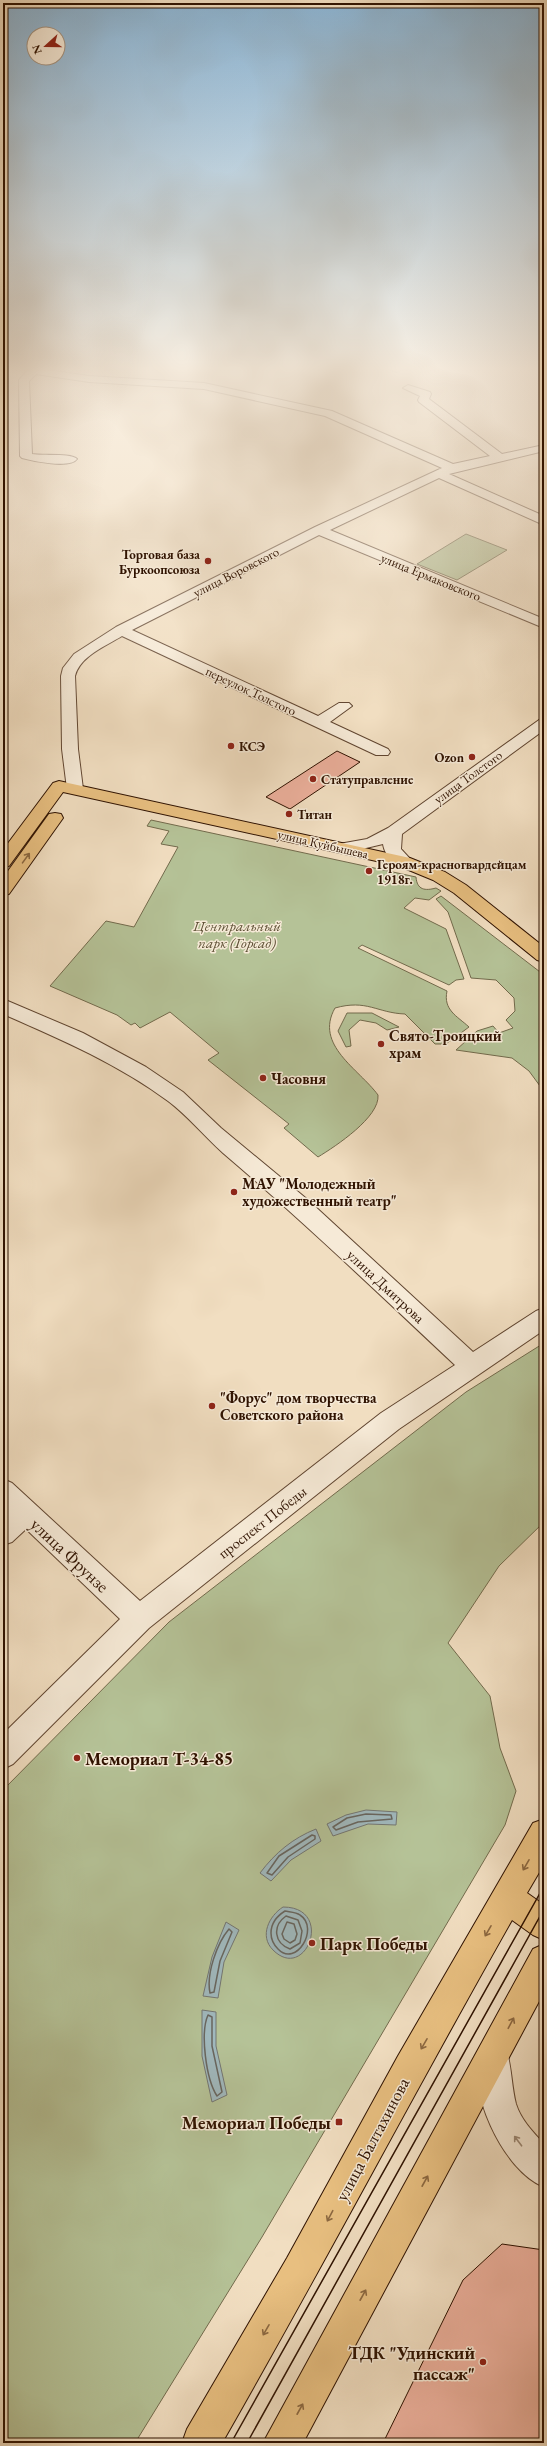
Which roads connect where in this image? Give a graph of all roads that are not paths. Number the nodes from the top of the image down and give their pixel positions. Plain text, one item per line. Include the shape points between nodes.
1 (424, 481) edge
2 (455, 481) edge
3 (544, 521) edge
4 (319, 530) junction
5 (544, 624) edge
6 (121, 630) junction
7 (344, 706) dead end
8 (318, 723) junction
9 (544, 723) edge
10 (382, 752) dead end
11 (67, 788) junction
12 (394, 832) junction
13 (345, 848) junction
14 (3, 862) edge
15 (404, 862) junction
16 (3, 890) edge
17 (544, 956) edge
18 (3, 1006) edge
19 (544, 1318) edge
20 (473, 1367) junction
21 (3, 1491) edge
22 (25, 1513) junction
23 (3, 1533) edge
24 (138, 1619) junction
25 (3, 1754) edge
26 (544, 1834) edge
27 (507, 1897) junction
28 (544, 1924) edge
29 (544, 1960) edge
30 (493, 2058) junction
31 (544, 2170) edge
32 (201, 2443) edge
33 (282, 2443) edge

1 - 4 street, улица Воровского
2 - 3 street
4 - 5 street, улица Ермаковского
4 - 6 street, улица Воровского
6 - 8 street, переулок Толстого
6 - 11 street, улица Воровского via 79,657 70,668 72,760
7 - 8 street
8 - 10 street, переулок Толстого
9 - 12 street, улица Толстого
11 - 13 main road, улица Куйбышева
11 - 14 main road
16 -> 11 main road
12 - 13 street, улица Толстого via 372,843
12 - 15 street via 390,842 391,849
13 - 15 main road, улица Куйбышева
15 - 17 main road, улица Куйбышева via 439,876 460,889
18 - 20 street, улица Дмитрова via 76,1038 139,1072 176,1097 300,1206
19 - 20 street, проспект Победы
20 - 24 street, проспект Победы via 390,1421
21 - 22 street, улица Фрунзе
22 - 23 street
22 - 24 street, улица Фрунзе
24 - 25 street, проспект Победы
26 -> 27 main road, улица Балтахинова
27 - 28 main road
27 -> 32 main road, улица Балтахинова via 410,2068 300,2271
30 -> 29 main road
31 -> 30 street via 516,2139 500,2108
33 -> 30 main road

